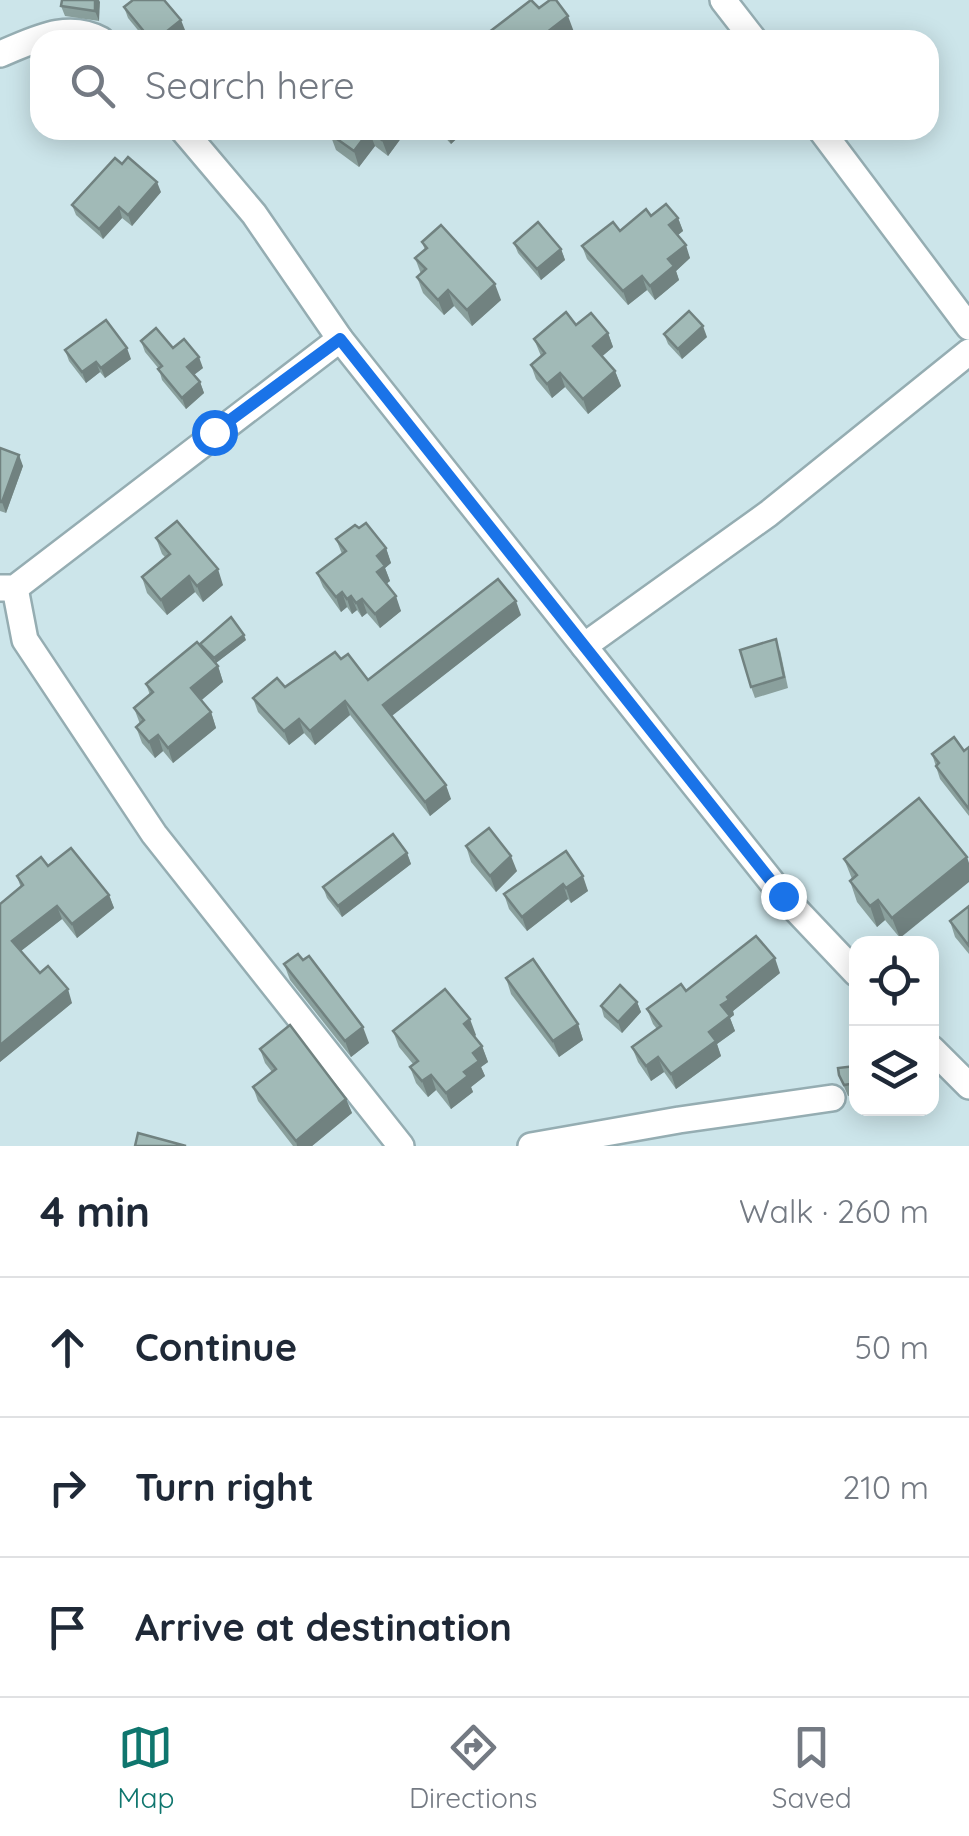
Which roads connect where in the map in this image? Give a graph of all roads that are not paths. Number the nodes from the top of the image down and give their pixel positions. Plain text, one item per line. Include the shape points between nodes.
1 (724, 0) edge
2 (746, 30) edge
3 (30, 43) edge
4 (0, 54) edge
5 (191, 140) edge
6 (829, 140) edge
7 (969, 327) edge
8 (340, 339) junction
9 (969, 352) edge
10 (7, 588) edge
11 (584, 646) junction
12 (849, 966) edge
13 (939, 1056) edge
14 (969, 1086) edge
15 (832, 1098) dead end
16 (400, 1146) edge
17 (531, 1146) edge

1 - 2 street
3 - 4 street
5 - 8 street via 254,214
6 - 7 street
8 - 10 street
8 - 11 street
9 - 11 street via 768,514
10 - 16 street via 25,640 154,834
11 - 12 street via 783,896
13 - 14 street
15 - 17 street

